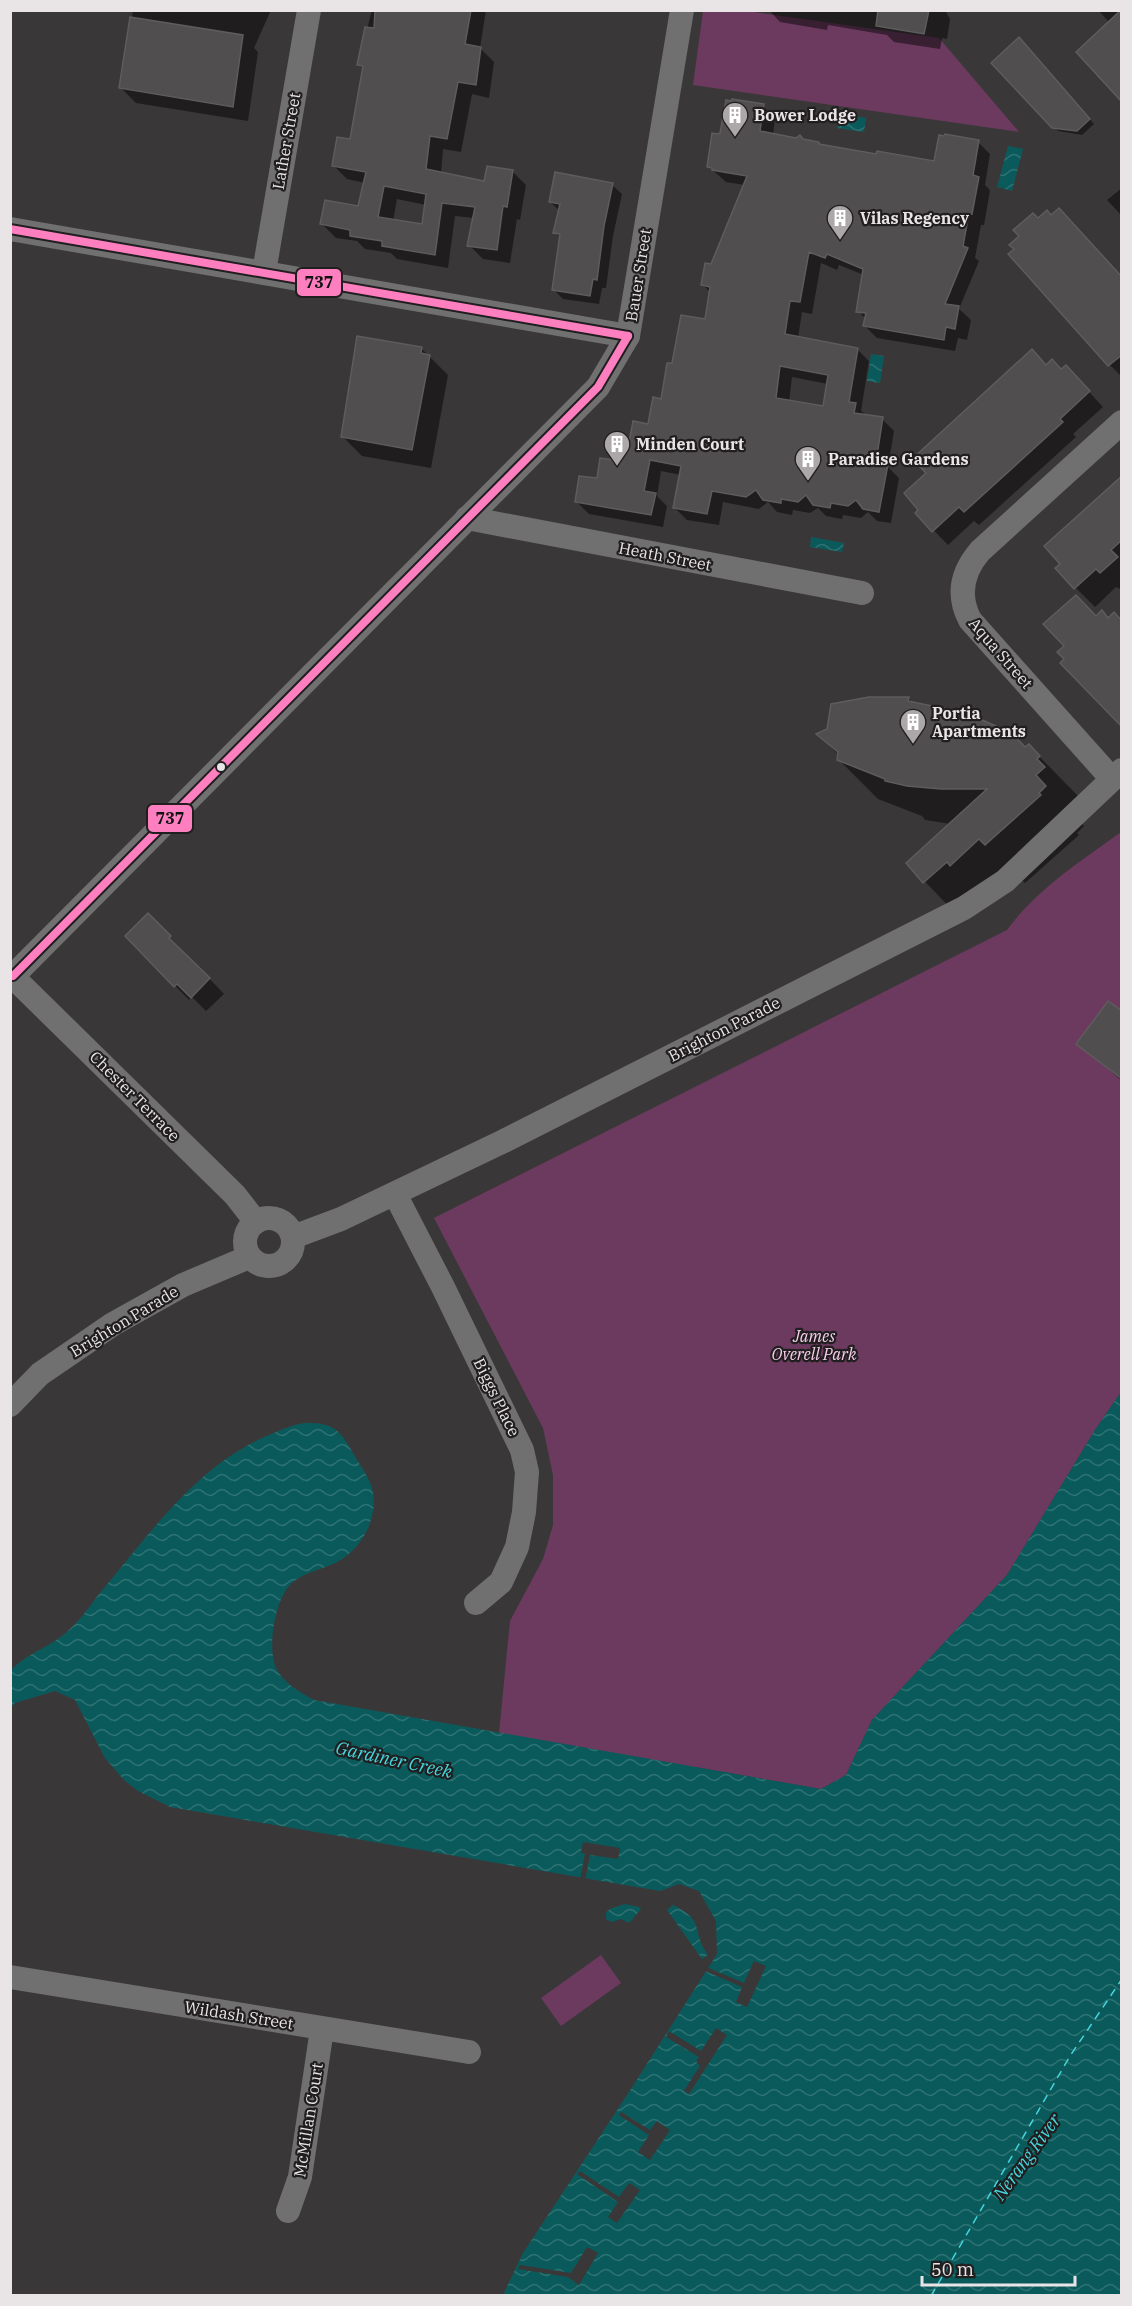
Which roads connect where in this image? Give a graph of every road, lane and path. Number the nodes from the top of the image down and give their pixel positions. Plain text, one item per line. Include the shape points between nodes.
1 (309, 10) edge
2 (682, 10) edge
3 (10, 229) edge
4 (264, 272) junction
5 (628, 336) junction
6 (1122, 422) edge
7 (467, 518) junction
8 (862, 593) dead end
9 (1117, 775) edge
10 (11, 976) edge
11 (394, 1194) junction
12 (256, 1222) junction
13 (293, 1237) junction
14 (249, 1257) junction
15 (10, 1405) edge
16 (476, 1603) dead end
17 (10, 1977) edge
18 (322, 2029) junction
19 (468, 2052) dead end
20 (288, 2211) dead end

1 - 4 street, Lather Street
2 - 5 street, Bauer Street
3 - 4 street
4 - 5 street
5 - 7 street, Bauer Street via 598,387
6 - 9 street, Aqua Street via 980,551 967,572 962,597 970,620
7 - 8 street, Heath Street
7 - 10 street, Bauer Street
9 - 11 street, Brighton Parade via 1005,881 964,908
10 - 12 street, Chester Terrace via 235,1195
11 - 13 street, Brighton Parade
11 - 16 street, Biggs Place via 522,1450 527,1472 517,1547 501,1582
12 - 13 street via 277,1219
12 - 14 street via 245,1238
13 - 14 street via 291,1253 279,1265 263,1266
14 - 15 street, Brighton Parade via 183,1285 114,1323 40,1374
17 - 18 street, Wildash Street
18 - 19 street, Wildash Street
18 - 20 street, McMillan Court via 300,2177

